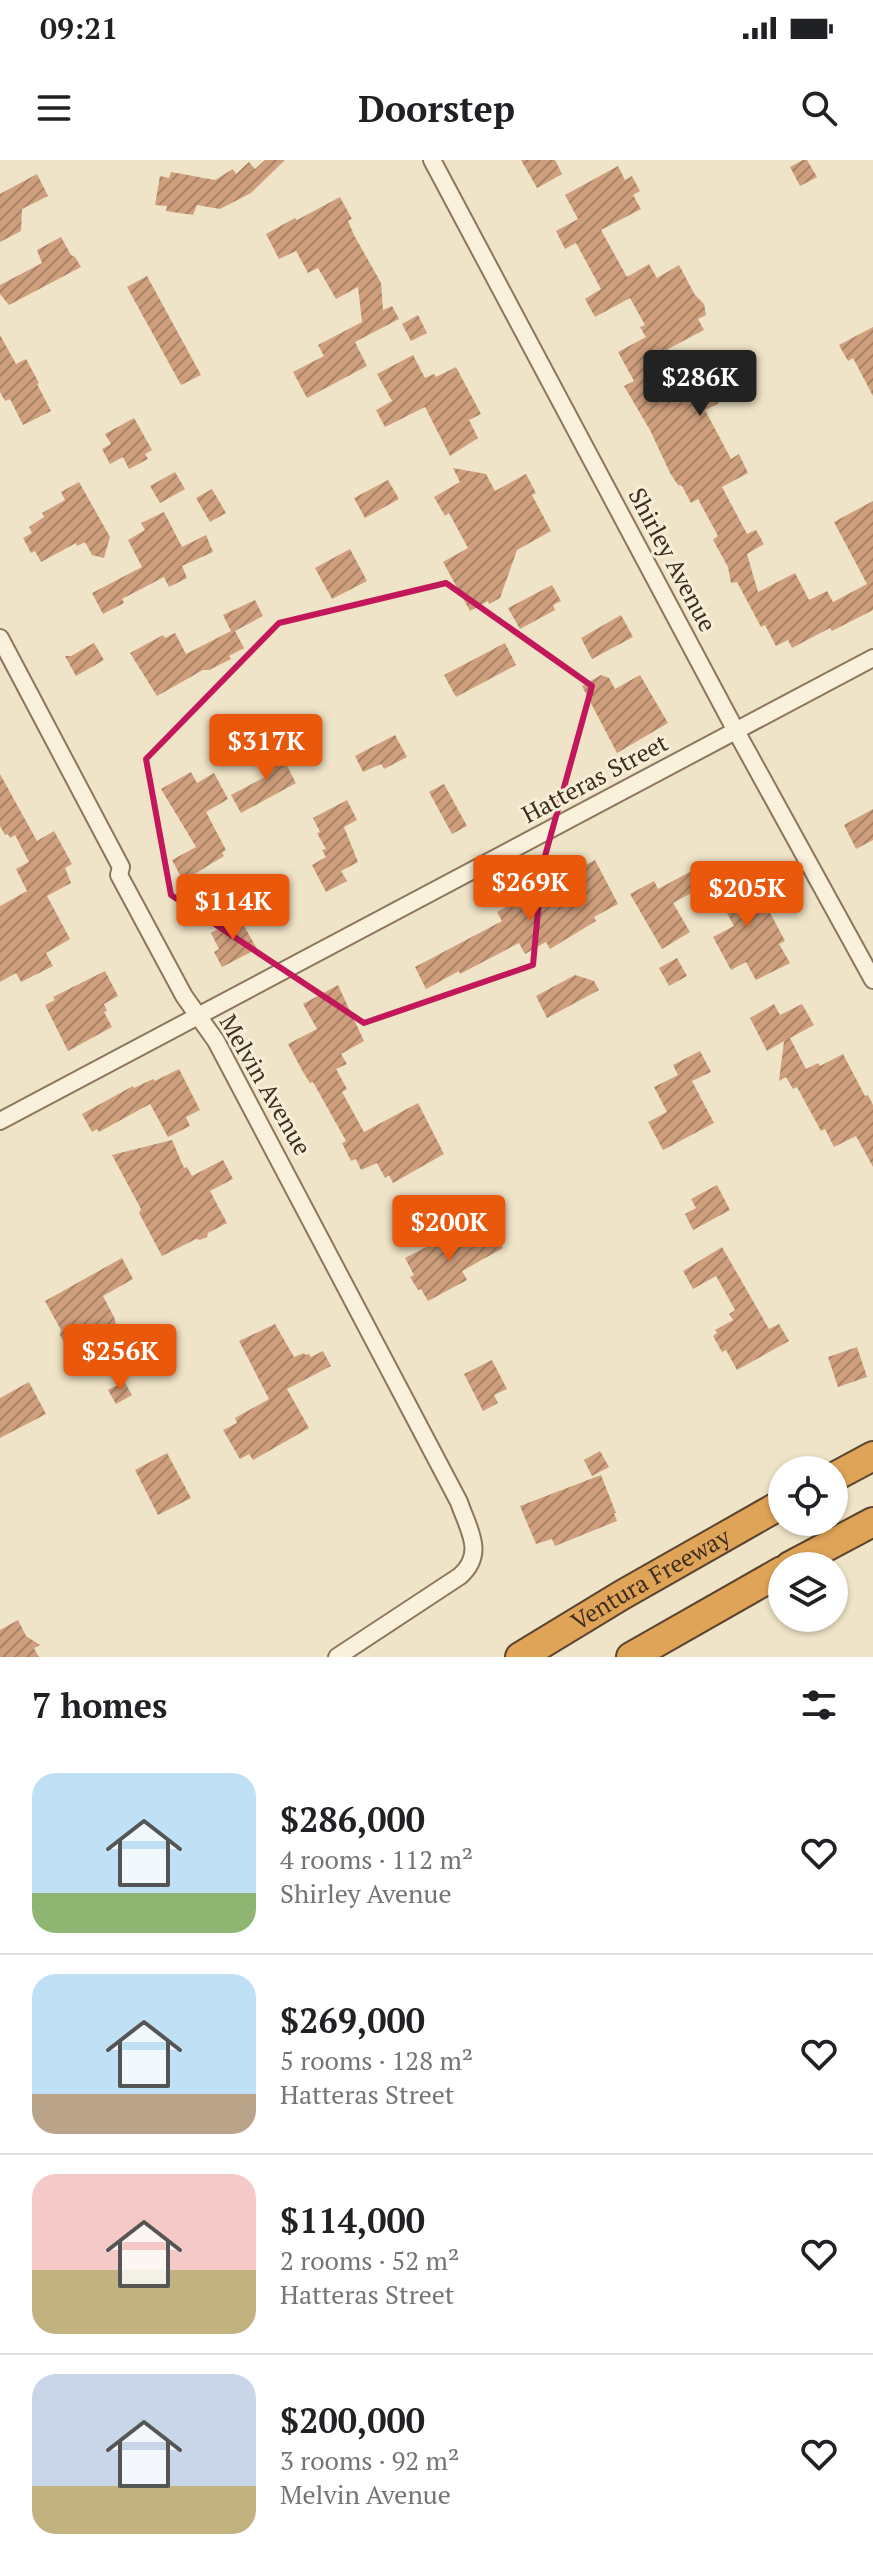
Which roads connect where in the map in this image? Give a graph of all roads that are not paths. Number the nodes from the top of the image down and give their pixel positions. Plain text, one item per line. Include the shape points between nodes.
1 (432, 160) edge
2 (0, 638) edge
3 (873, 658) edge
4 (736, 731) junction
5 (873, 980) edge
6 (197, 1016) junction
7 (0, 1121) edge
8 (873, 1456) edge
9 (848, 1469) edge
10 (768, 1512) edge
11 (873, 1522) edge
12 (816, 1552) edge
13 (768, 1579) edge
14 (337, 1657) edge
15 (520, 1657) edge
16 (631, 1657) edge

1 - 4 street, Shirley Avenue
2 - 6 street, Melvin Avenue via 121,867 119,875
3 - 4 street, Hatteras Street
4 - 5 street, Shirley Avenue
4 - 6 street, Hatteras Street
6 - 7 street, Hatteras Street
6 - 14 street, Melvin Avenue via 216,1041 459,1502 475,1547 473,1563 460,1576
8 - 9 highway
10 - 15 highway, Ventura Freeway
11 - 12 highway
13 - 16 highway

